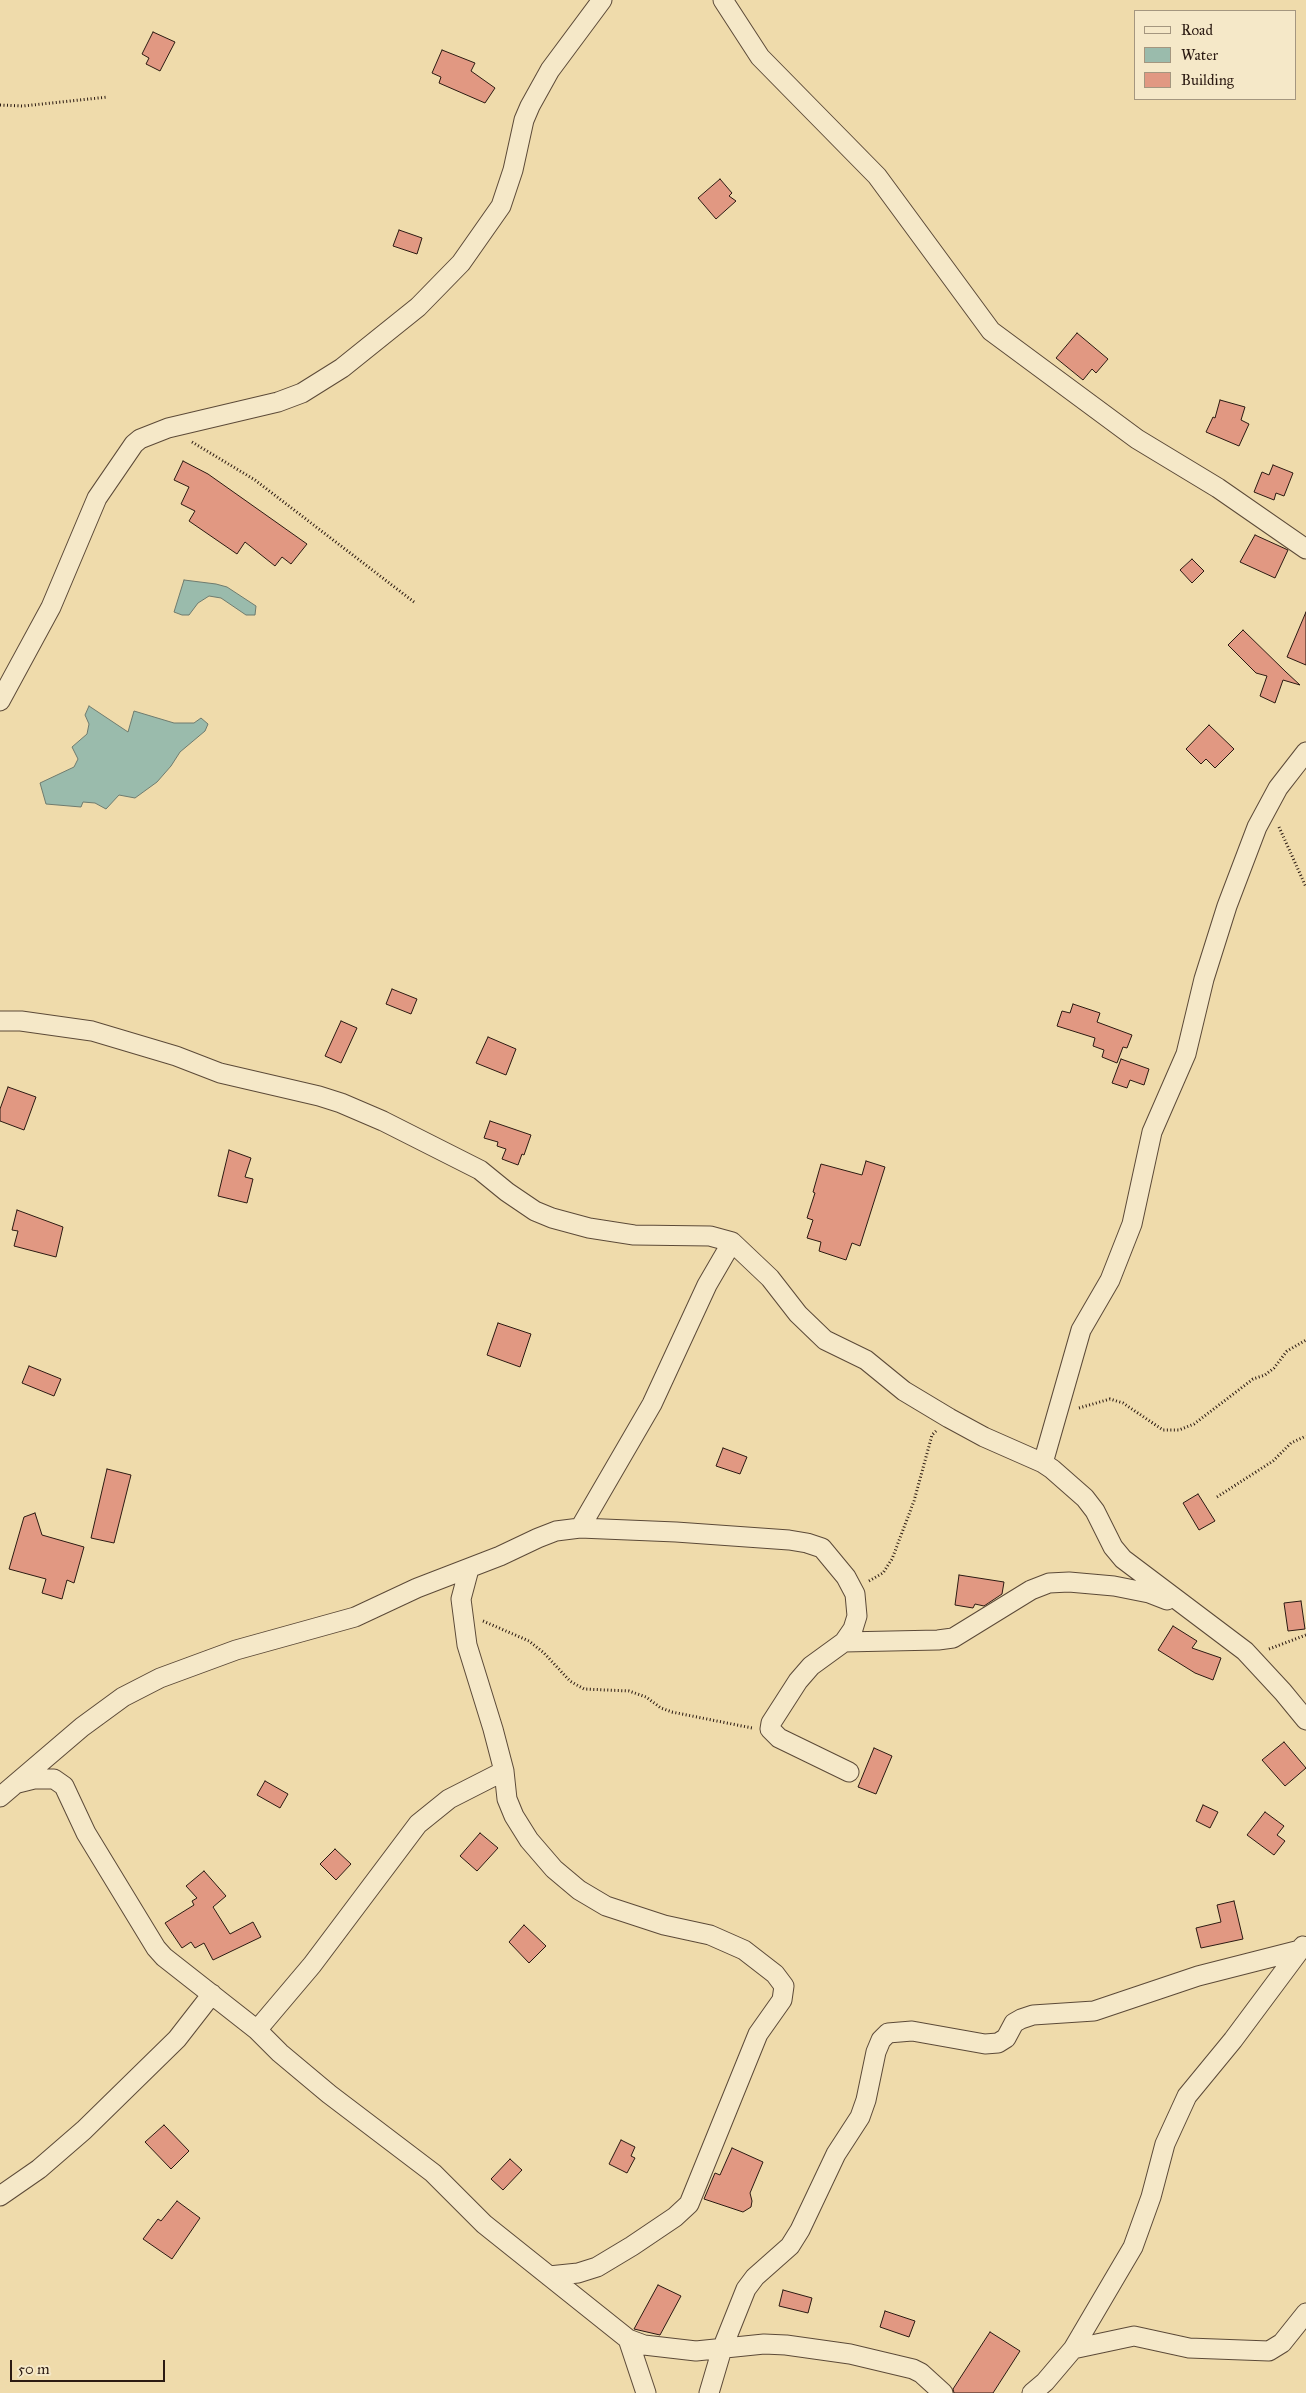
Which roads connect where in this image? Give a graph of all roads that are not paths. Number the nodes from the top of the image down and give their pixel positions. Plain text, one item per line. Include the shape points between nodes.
1 (602, 0) edge
2 (723, 0) edge
3 (1306, 549) edge
4 (0, 701) edge
5 (1306, 752) edge
6 (0, 1021) edge
7 (732, 1242) junction
8 (1043, 1463) junction
9 (580, 1528) junction
10 (469, 1569) junction
11 (1185, 1607) junction
12 (844, 1642) junction
13 (1306, 1720) edge
14 (504, 1771) junction
15 (849, 1772) dead end
16 (17, 1784) junction
17 (0, 1797) edge
18 (1303, 1945) edge
19 (212, 1994) junction
20 (257, 2030) junction
21 (0, 2196) edge
22 (549, 2276) junction
23 (1306, 2313) edge
24 (628, 2338) junction
25 (722, 2349) junction
26 (1073, 2349) junction
27 (646, 2393) edge
28 (708, 2393) edge
29 (943, 2393) edge
30 (1032, 2393) edge

1 - 4 street via 550,70 530,106 501,206 461,263 418,307 342,368 302,394 168,428 134,444 97,498 51,607
2 - 3 street via 760,57 877,176 991,331 1137,439 1218,488
5 - 8 street via 1288,774 1257,828 1221,923 1186,1054 1152,1132 1132,1224 1110,1280 1081,1330
6 - 7 street via 92,1031 176,1056 220,1074 341,1103 480,1170 535,1211 552,1218 634,1236 710,1236
7 - 8 street via 770,1278 798,1314 825,1340 866,1360 904,1391 949,1418
7 - 9 street via 707,1285 652,1404
8 - 11 street via 1085,1498 1123,1559
9 - 10 street via 556,1531
9 - 12 street via 676,1532 807,1543 822,1548 853,1590 857,1616 854,1630
10 - 14 street via 462,1589 467,1646
10 - 16 street via 355,1617 236,1650 160,1678 123,1697 82,1726
11 - 12 street via 1114,1586 1049,1583 1031,1590 953,1638
11 - 13 street via 1248,1654
12 - 15 street via 811,1666 798,1681 771,1723 771,1732
14 - 20 street via 449,1799 418,1824 312,1965
14 - 22 street via 507,1799 529,1840 554,1869 579,1890 606,1906 664,1925 710,1935 744,1950 775,1974 784,1986 782,2000 758,2034 689,2204 675,2217 597,2267
16 - 17 street
16 - 19 street via 34,1779 54,1779 64,1786 86,1833 156,1948
18 - 25 street via 1094,2011 1033,2015 1014,2023 1006,2038 998,2043 985,2044 912,2031 888,2033 876,2052 860,2117 836,2154 790,2246 751,2281
18 - 26 street via 1187,2096 1165,2144 1151,2197 1133,2246
19 - 20 street
19 - 21 street via 177,2039 90,2124 38,2169
20 - 22 street via 328,2094 433,2173 484,2224
22 - 24 street
23 - 26 street via 1282,2343 1269,2352 1189,2348 1134,2336
24 - 25 street via 644,2346 659,2348
24 - 27 street
25 - 28 street
25 - 29 street via 771,2344 850,2354 913,2369
26 - 30 street

